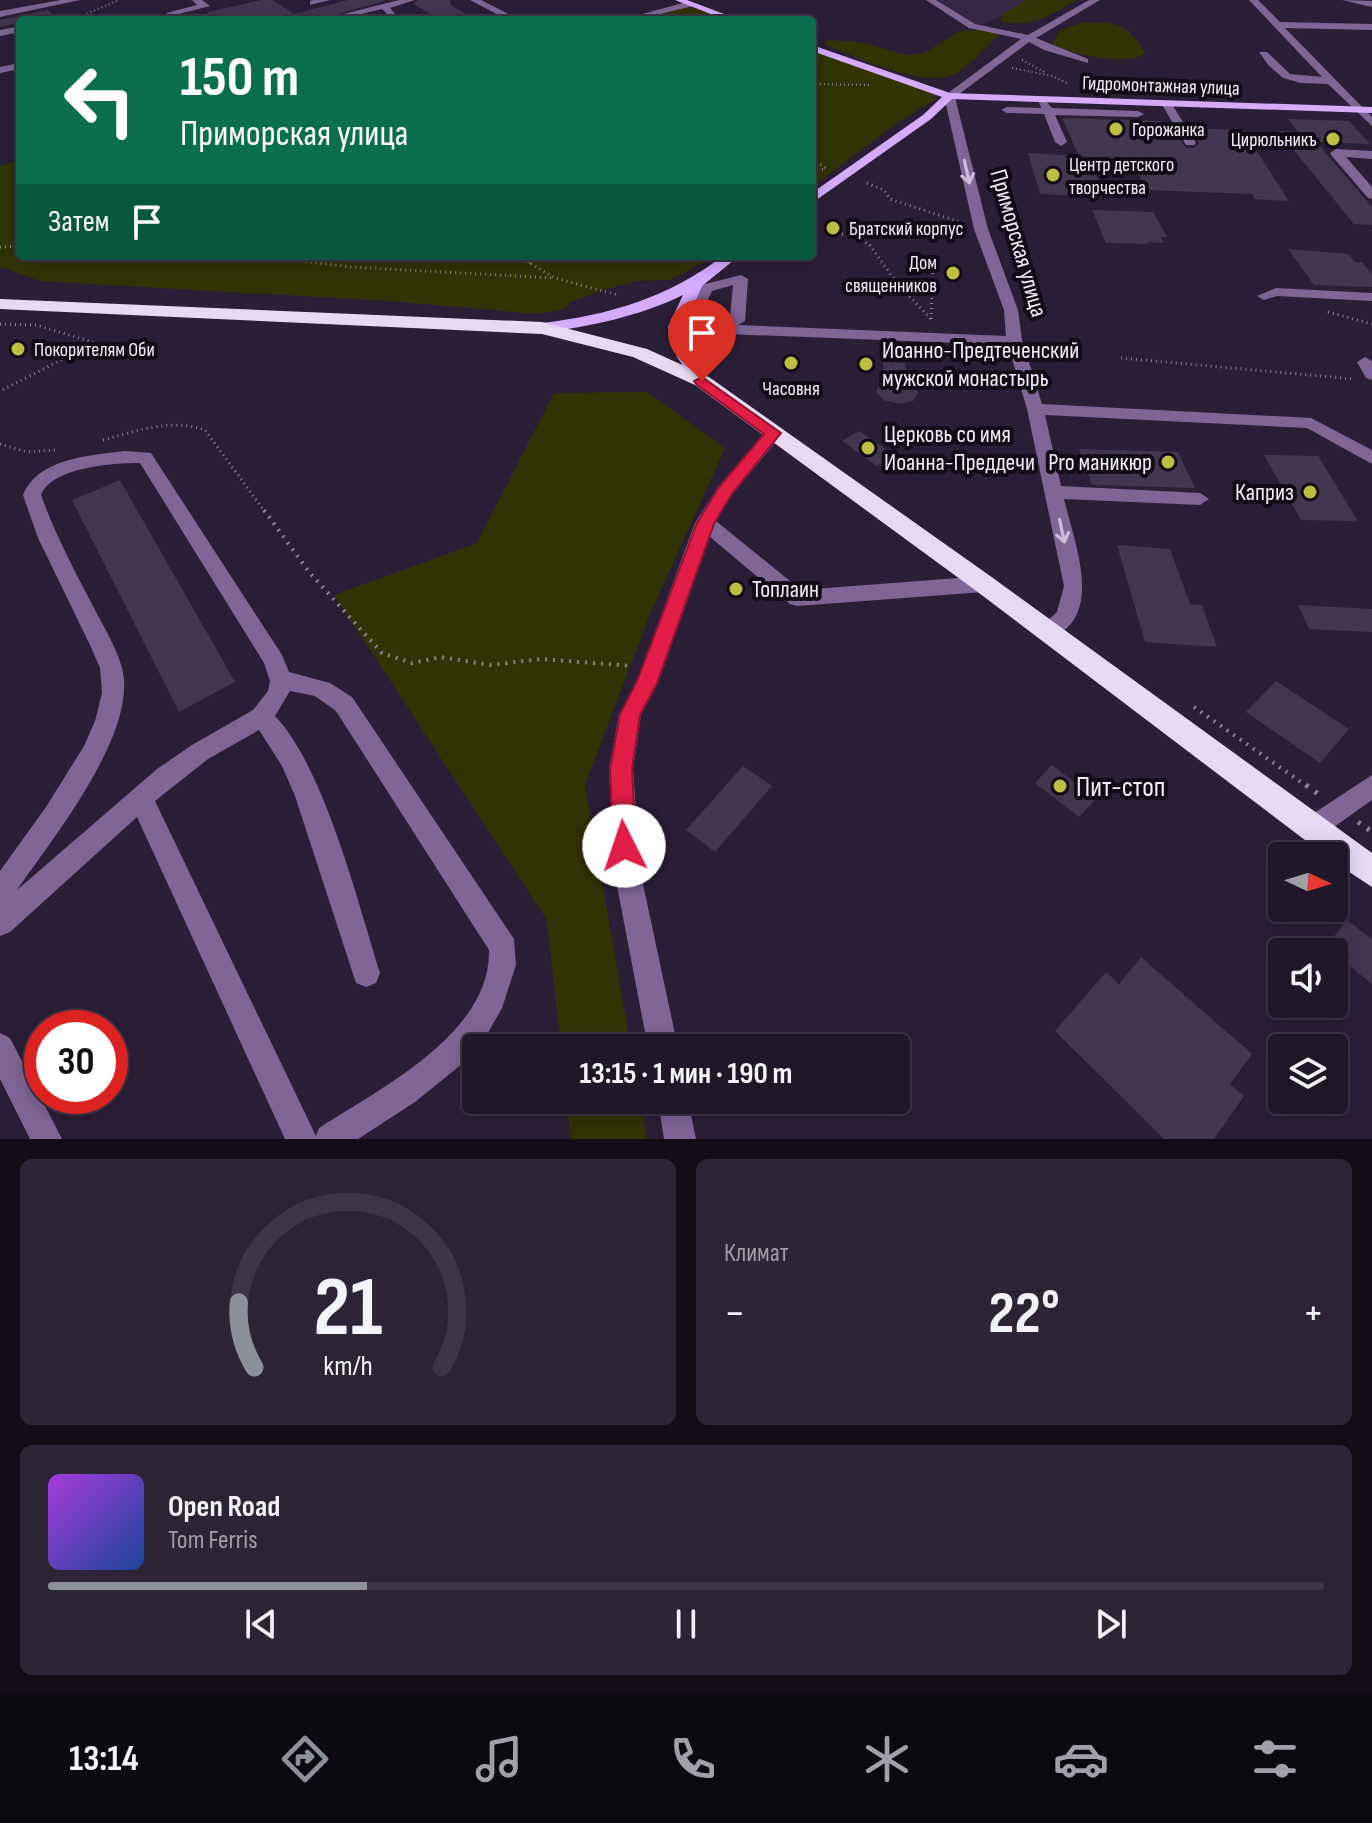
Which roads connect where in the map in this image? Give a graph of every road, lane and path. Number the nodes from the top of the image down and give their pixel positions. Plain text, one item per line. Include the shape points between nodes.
1 (76, 0) edge
2 (119, 0) edge
3 (196, 0) edge
4 (411, 0) edge
5 (474, 0) edge
6 (679, 0) edge
7 (930, 0) edge
8 (1096, 0) edge
9 (1253, 0) edge
10 (1346, 0) edge
11 (690, 4) junction
12 (1372, 4) edge
13 (384, 6) junction
14 (171, 13) dead end
15 (0, 14) edge
16 (81, 16) edge
17 (342, 16) edge
18 (389, 16) edge
19 (507, 16) edge
20 (641, 16) edge
21 (724, 16) edge
22 (1279, 25) junction
23 (1372, 27) edge
24 (1029, 38) junction
25 (816, 49) edge
26 (1263, 54) dead end
27 (1020, 59) dead end
28 (1084, 61) dead end
29 (1011, 67) dead end
30 (1052, 76) junction
31 (1334, 81) junction
32 (1074, 86) dead end
33 (949, 96) junction
34 (1166, 103) junction
35 (1044, 104) junction
36 (1007, 110) dead end
37 (1366, 110) edge
38 (1138, 114) dead end
39 (1372, 123) edge
40 (1061, 142) dead end
41 (1190, 143) dead end
42 (1372, 155) edge
43 (816, 162) edge
44 (816, 169) edge
45 (867, 183) dead end
46 (1372, 195) edge
47 (816, 196) edge
48 (981, 229) junction
49 (842, 234) dead end
50 (294, 260) edge
51 (524, 260) edge
52 (532, 260) edge
53 (727, 260) edge
54 (529, 263) junction
55 (933, 271) dead end
56 (555, 278) junction
57 (695, 284) junction
58 (625, 295) dead end
59 (1264, 296) dead end
60 (1372, 297) edge
61 (0, 304) edge
62 (683, 317) junction
63 (1, 325) edge
64 (542, 328) junction
65 (1014, 340) junction
66 (1121, 358) dead end
67 (1365, 372) edge
68 (702, 381) junction
69 (0, 391) edge
70 (1035, 409) junction
71 (774, 433) junction
72 (100, 441) dead end
73 (0, 444) edge
74 (57, 450) dead end
75 (1372, 458) edge
76 (1053, 492) junction
77 (1200, 499) dead end
78 (705, 523) junction
79 (984, 584) junction
80 (1047, 631) junction
81 (281, 681) junction
82 (647, 683) junction
83 (1183, 699) dead end
84 (261, 717) junction
85 (1372, 786) edge
86 (141, 798) junction
87 (1339, 809) junction
88 (1311, 829) junction
89 (1372, 832) edge
90 (1372, 872) edge
91 (0, 893) edge
92 (0, 923) edge
93 (366, 973) dead end
94 (660, 1034) edge
95 (0, 1048) edge
96 (676, 1114) edge
97 (46, 1139) edge
98 (301, 1139) edge
99 (330, 1139) edge
100 (680, 1139) edge

1 - 15 street
2 - 16 path
3 - 14 street via 205,6
4 - 13 street
5 - 19 street
6 - 11 main road
7 - 24 street via 972,26
8 - 24 street
9 - 22 street
10 - 12 street
11 - 20 street
11 - 21 main road
13 - 17 street
13 - 18 street
22 - 23 street
22 - 31 street
24 - 28 street
24 - 33 street
25 - 33 main road, Гидромонтажная улица
26 - 31 street via 1288,79
27 - 30 path
29 - 30 path
30 - 32 path
31 - 37 street
33 - 35 main road, Гидромонтажная улица
33 - 47 main road
33 -> 48 street, Приморская улица
34 - 35 main road, Гидромонтажная улица
34 - 37 main road, Гидромонтажная улица
34 - 41 street
35 - 36 street
35 - 38 street
35 - 40 street
37 - 39 street
42 - 46 street via 1336,153
43 - 44 path via 829,170
45 - 48 path via 890,199
48 - 65 street, Приморская улица via 1011,310
49 - 55 path via 869,244 931,319
50 - 56 path
51 - 54 path
52 - 54 path
53 - 57 main road
54 - 56 path
56 - 58 path
57 - 62 main road
57 - 64 main road via 596,322
59 - 60 street via 1276,292
61 - 64 highway
62 - 65 street via 942,340
62 - 68 main road via 685,357
63 - 69 path via 37,325 95,343
64 - 68 highway via 640,353
65 - 70 street, Приморская улица
66 - 67 path
68 - 71 highway
70 - 75 street via 1311,423
70 - 76 street, Приморская улица
71 - 78 street
71 - 79 highway
72 - 82 path via 171,425 192,424 205,430 309,572 382,653 412,663 441,657 490,665 541,659 635,666
73 - 74 path via 15,451
76 - 77 street
76 -> 80 street, Приморская улица via 1074,586 1066,616
78 - 79 street via 797,598
78 - 82 street
79 - 80 highway
80 - 88 highway
81 - 84 street
81 - 91 street via 274,661 148,459 126,458 42,477 32,495 34,502 111,670 113,706 88,764
81 - 99 street via 316,687 344,704 504,952 493,998 475,1030 427,1073
82 - 94 street via 630,714 621,769 622,823
83 - 87 path
84 - 86 street via 200,752
84 - 93 street via 280,736 311,808
85 - 87 street
86 - 92 street
86 - 98 street
87 - 88 street
87 - 89 path
88 - 90 highway
95 - 97 street
96 - 100 street

